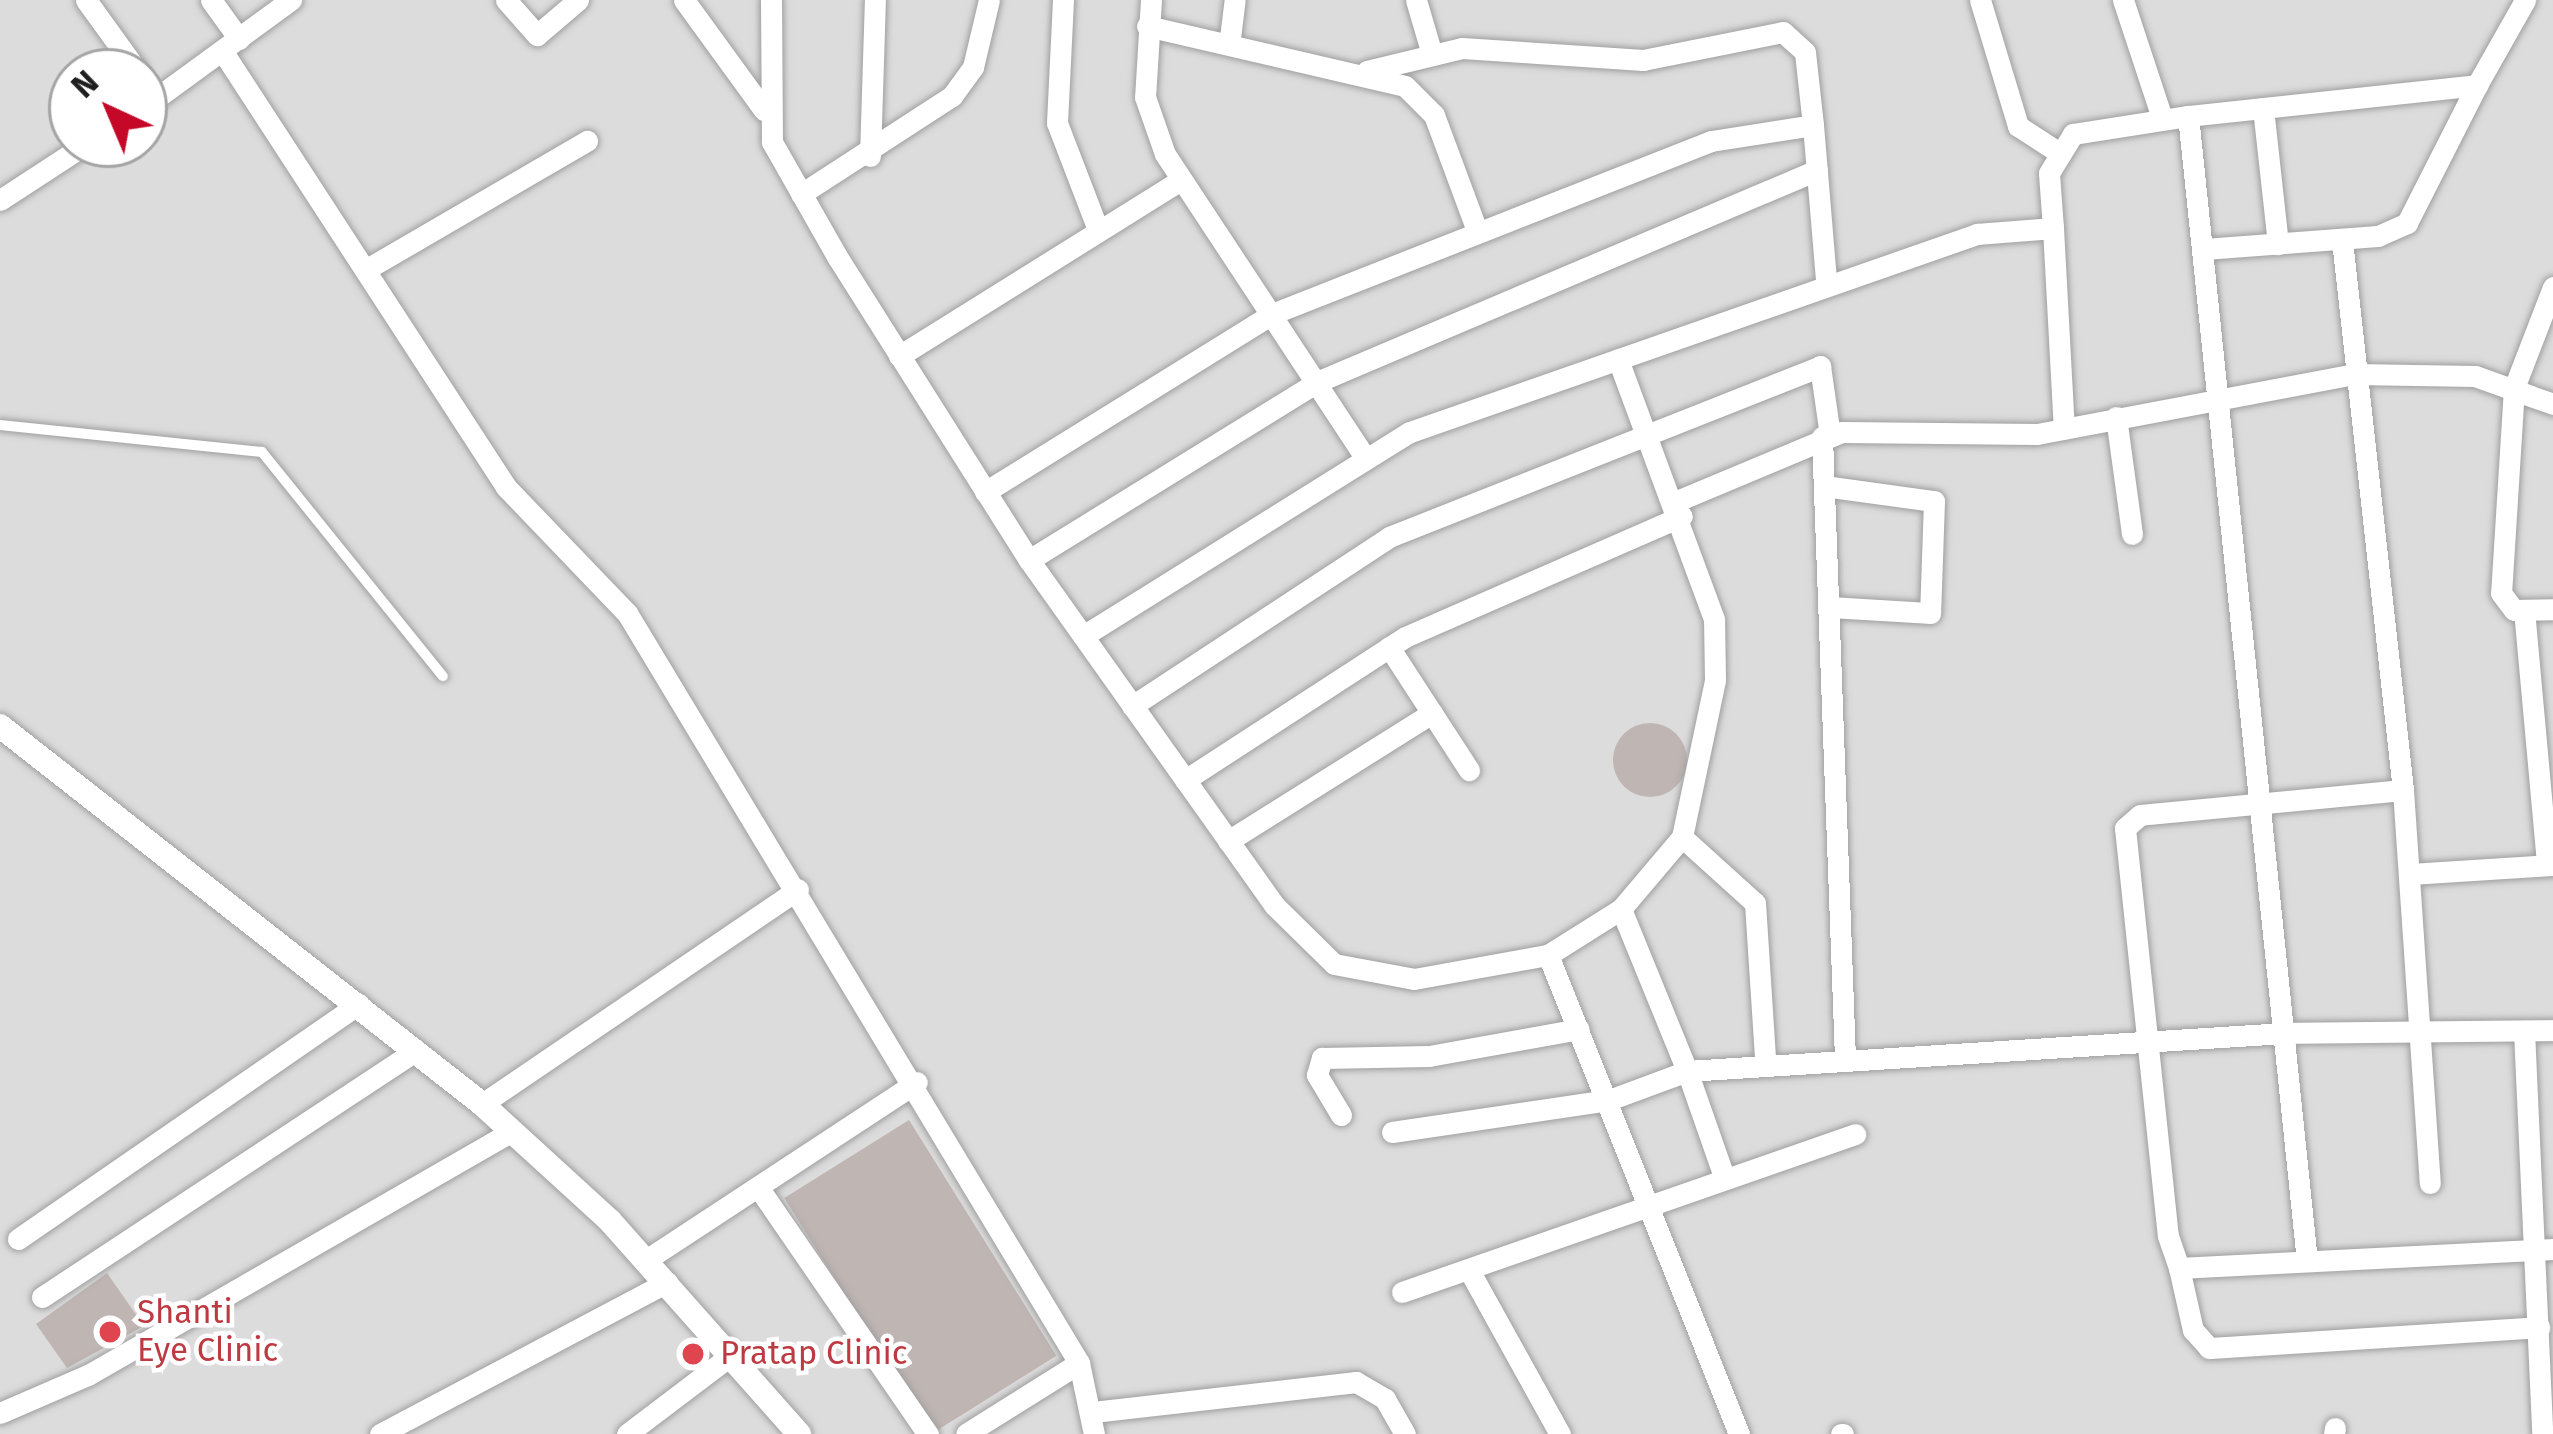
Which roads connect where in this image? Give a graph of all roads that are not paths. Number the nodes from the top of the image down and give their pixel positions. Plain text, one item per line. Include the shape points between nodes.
1 (86, 0) edge
2 (212, 0) edge
3 (291, 0) edge
4 (506, 0) edge
5 (578, 0) edge
6 (684, 0) edge
7 (771, 0) edge
8 (875, 0) edge
9 (989, 0) edge
10 (1063, 0) edge
11 (1150, 0) edge
12 (1235, 0) edge
13 (1416, 0) edge
14 (1980, 0) edge
15 (2124, 0) edge
16 (2524, 0) edge
17 (1147, 26) junction
18 (1230, 38) junction
19 (231, 46) junction
20 (121, 48) edge
21 (1431, 51) junction
22 (1366, 71) junction
23 (168, 83) edge
24 (2476, 85) junction
25 (2263, 108) junction
26 (764, 110) junction
27 (2188, 116) junction
28 (2162, 118) junction
29 (1813, 125) junction
30 (587, 140) dead end
31 (2055, 150) junction
32 (870, 156) junction
33 (49, 168) edge
34 (1817, 170) junction
35 (1180, 180) junction
36 (801, 194) junction
37 (0, 200) edge
38 (1476, 228) junction
39 (2054, 229) junction
40 (1098, 230) junction
41 (2342, 240) junction
42 (2278, 244) junction
43 (2204, 249) junction
44 (365, 270) junction
45 (1826, 280) junction
46 (2553, 287) edge
47 (1272, 314) junction
48 (899, 356) junction
49 (1618, 359) junction
50 (2354, 374) junction
51 (1317, 382) junction
52 (2514, 388) junction
53 (2215, 394) junction
54 (2553, 404) edge
55 (2116, 417) junction
56 (0, 425) edge
57 (2064, 429) junction
58 (1650, 436) junction
59 (1826, 436) junction
60 (1363, 454) junction
61 (1824, 486) junction
62 (985, 492) junction
63 (1679, 508) junction
64 (2132, 534) dead end
65 (1029, 560) junction
66 (1828, 607) junction
67 (2553, 609) edge
68 (2524, 610) junction
69 (1083, 636) junction
70 (1389, 646) junction
71 (443, 676) dead end
72 (1132, 706) junction
73 (1432, 713) junction
74 (0, 727) edge
75 (1469, 770) dead end
76 (1185, 779) junction
77 (2403, 790) junction
78 (2262, 807) junction
79 (1682, 837) junction
80 (1228, 841) junction
81 (2550, 865) edge
82 (2409, 874) junction
83 (797, 890) junction
84 (1621, 909) junction
85 (1548, 955) junction
86 (358, 1004) junction
87 (2424, 1028) junction
88 (1579, 1029) junction
89 (2524, 1030) junction
90 (2553, 1030) edge
91 (2284, 1033) junction
92 (2147, 1045) junction
93 (416, 1050) junction
94 (1845, 1057) junction
95 (1765, 1059) junction
96 (1687, 1072) junction
97 (917, 1082) junction
98 (1609, 1100) junction
99 (482, 1104) junction
100 (1341, 1115) dead end
101 (512, 1131) junction
102 (1392, 1132) dead end
103 (1855, 1134) dead end
104 (1723, 1174) junction
105 (2430, 1183) dead end
106 (758, 1187) junction
107 (1642, 1206) junction
108 (18, 1239) dead end
109 (2544, 1249) edge
110 (646, 1260) junction
111 (2307, 1261) junction
112 (2179, 1268) junction
113 (1469, 1270) junction
114 (667, 1282) junction
115 (1402, 1292) dead end
116 (42, 1297) dead end
117 (2539, 1327) junction
118 (730, 1354) junction
119 (1079, 1363) junction
120 (0, 1413) edge
121 (1094, 1423) edge
122 (380, 1434) edge
123 (627, 1434) edge
124 (799, 1434) edge
125 (928, 1434) edge
126 (966, 1434) edge
127 (1405, 1434) edge
128 (1560, 1434) edge
129 (1739, 1434) edge
130 (2542, 1434) edge

1 - 20 street
2 - 19 street
3 - 19 street
4 - 5 street via 537,35
6 - 26 street
7 - 26 street
8 - 32 street
9 - 32 street via 973,68 952,96
10 - 40 street via 1057,123
11 - 17 street
12 - 18 street
13 - 21 street
14 - 31 street via 2018,126
15 - 28 street
16 - 24 street
17 - 18 street
17 - 35 street via 1145,97
18 - 22 street
19 - 23 street
19 - 44 street
21 - 22 street
21 - 29 street via 1643,60 1783,32 1805,52
22 - 38 street via 1405,86 1434,115
24 - 25 street
24 - 41 street via 2407,223
25 - 27 street
25 - 42 street
26 - 36 street
27 - 28 street
27 - 43 street
28 - 31 street via 2098,124
29 - 34 street
29 - 38 street via 1711,141
30 - 44 street
31 - 39 street
32 - 36 street
33 - 37 street
34 - 45 street
34 - 51 street
35 - 40 street
35 - 47 street
36 - 48 street
38 - 47 street
39 - 45 street via 1940,243
39 - 57 street
40 - 48 street
41 - 42 street
41 - 50 street
42 - 43 street
43 - 53 street
44 - 83 street via 506,487 627,614
45 - 49 street
46 - 52 street
47 - 51 street
47 - 62 street
48 - 62 street
49 - 58 street
49 - 60 street
50 - 52 street via 2475,376
50 - 53 street
50 - 77 street
51 - 60 street
51 - 65 street
52 - 54 street
52 - 68 street via 2501,593
53 - 55 street
53 - 78 street
55 - 57 street
55 - 64 street
56 - 71 lane via 262,452
57 - 59 street
58 - 59 street via 1820,366
58 - 63 street
58 - 72 street via 1389,537
59 - 61 street
59 - 63 street
60 - 69 street
61 - 66 street
61 - 66 street via 1934,500 1930,613
62 - 65 street
63 - 70 street
63 - 79 street via 1714,619 1715,660
65 - 69 street
66 - 94 street
67 - 68 street
68 - 81 street
69 - 72 street
70 - 73 street
70 - 76 street
72 - 76 street
73 - 75 street
73 - 80 street
74 - 86 street
76 - 80 street
77 - 78 street
77 - 82 street
78 - 91 street
78 - 92 street via 2140,815 2125,828
79 - 84 street
79 - 95 street via 1755,903
80 - 85 street via 1310,947 1368,977 1478,973
81 - 82 street
82 - 87 street
83 - 97 street
83 - 99 street
84 - 85 street
84 - 96 street
85 - 88 street
86 - 93 street
86 - 108 street
87 - 89 street
87 - 91 street
87 - 105 street
88 - 98 street
88 - 100 street via 1429,1056 1322,1058 1317,1075
89 - 90 street
89 - 109 street
91 - 92 street
91 - 111 street
92 - 94 street
92 - 112 street via 2152,1171
93 - 99 street
93 - 116 street
94 - 95 street
95 - 96 street
96 - 98 street
96 - 104 street
97 - 106 street
97 - 119 street
98 - 102 street
98 - 107 street
99 - 101 street
101 - 110 street
101 - 120 street via 88,1375
103 - 104 street
104 - 107 street
106 - 110 street
106 - 125 street
107 - 113 street
107 - 129 street
109 - 111 street
109 - 117 street
110 - 114 street
111 - 112 street
112 - 117 street via 2193,1330 2209,1348
113 - 115 street
113 - 128 street
114 - 118 street
114 - 122 street
117 - 130 street
118 - 123 street
118 - 124 street
119 - 121 street
119 - 126 street
121 - 127 street via 1356,1382 1385,1399

